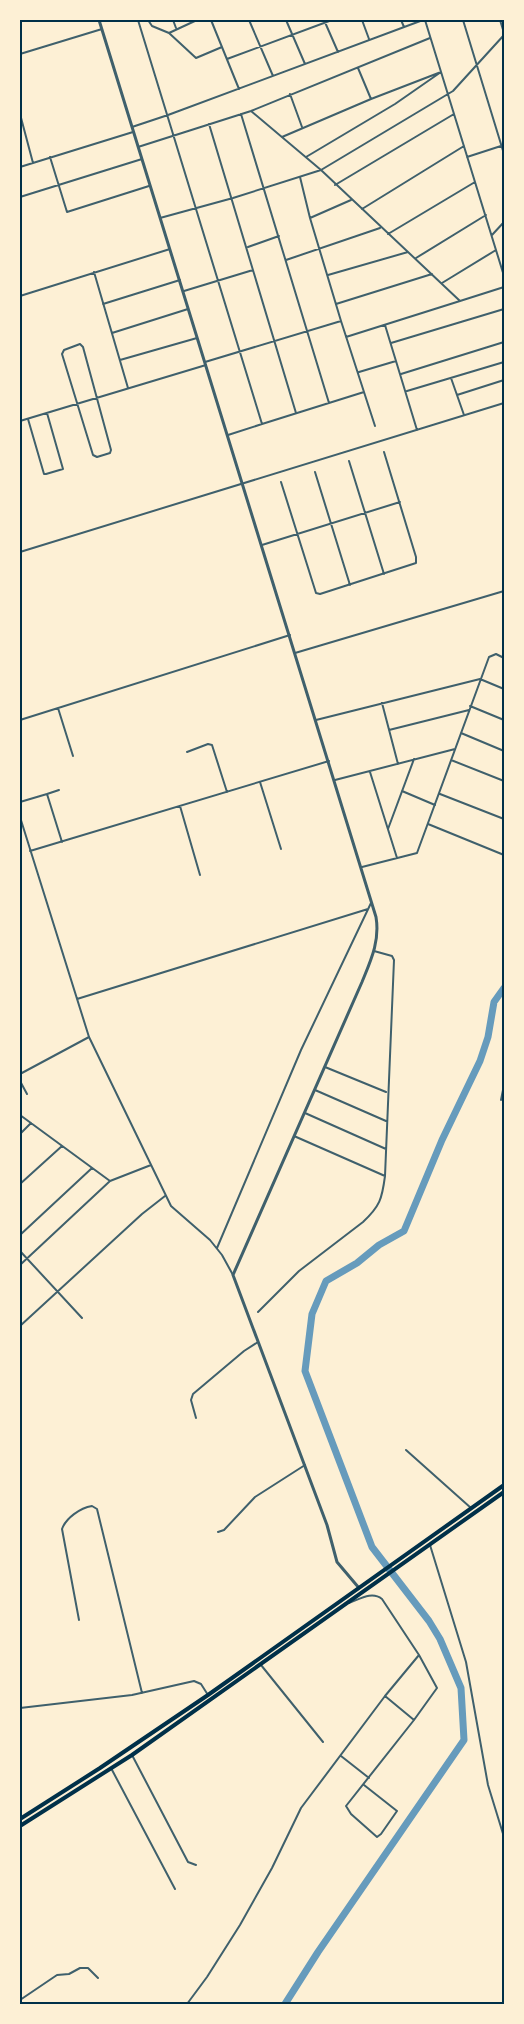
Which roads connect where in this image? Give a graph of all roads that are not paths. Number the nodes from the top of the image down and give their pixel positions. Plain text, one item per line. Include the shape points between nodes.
1 (99, 20) edge
2 (138, 20) edge
3 (148, 20) edge
4 (173, 20) edge
5 (197, 20) edge
6 (211, 20) edge
7 (249, 20) edge
8 (286, 20) edge
9 (332, 20) edge
10 (362, 20) edge
11 (400, 20) edge
12 (424, 20) edge
13 (463, 20) edge
14 (500, 20) edge
15 (325, 21) edge
16 (404, 27) junction
17 (102, 29) junction
18 (177, 29) junction
19 (169, 33) junction
20 (292, 35) junction
21 (504, 36) edge
22 (430, 38) junction
23 (370, 40) junction
24 (222, 47) junction
25 (260, 47) junction
26 (338, 52) junction
27 (20, 54) edge
28 (227, 59) junction
29 (305, 64) junction
30 (477, 65) junction
31 (357, 67) junction
32 (441, 72) junction
33 (273, 76) junction
34 (240, 89) junction
35 (290, 94) junction
36 (448, 94) junction
37 (371, 99) junction
38 (251, 111) junction
39 (20, 114) edge
40 (241, 114) junction
41 (454, 114) junction
42 (168, 115) junction
43 (209, 124) junction
44 (302, 127) junction
45 (133, 129) junction
46 (174, 135) junction
47 (282, 137) junction
48 (464, 146) junction
49 (503, 146) edge
50 (138, 147) junction
51 (504, 154) edge
52 (306, 157) junction
53 (467, 157) junction
54 (50, 158) junction
55 (142, 159) junction
56 (33, 163) junction
57 (20, 167) edge
58 (321, 170) junction
59 (300, 177) junction
60 (475, 182) junction
61 (58, 185) junction
62 (335, 185) junction
63 (150, 186) junction
64 (265, 187) junction
65 (20, 197) edge
66 (233, 198) junction
67 (351, 200) junction
68 (196, 208) junction
69 (361, 210) junction
70 (486, 215) junction
71 (160, 218) junction
72 (310, 218) junction
73 (504, 222) edge
74 (381, 228) junction
75 (388, 234) junction
76 (492, 235) junction
77 (279, 236) junction
78 (246, 247) junction
79 (170, 249) junction
80 (320, 249) junction
81 (496, 250) junction
82 (408, 252) junction
83 (415, 258) junction
84 (286, 260) junction
85 (253, 270) junction
86 (94, 272) junction
87 (432, 274) junction
88 (328, 275) junction
89 (504, 276) edge
90 (180, 280) junction
91 (218, 280) junction
92 (442, 283) junction
93 (504, 287) edge
94 (183, 291) junction
95 (20, 296) edge
96 (460, 301) junction
97 (103, 304) junction
98 (336, 304) junction
99 (188, 309) junction
100 (504, 309) edge
101 (341, 321) junction
102 (386, 325) junction
103 (308, 331) junction
104 (112, 333) junction
105 (346, 337) junction
106 (197, 338) junction
107 (274, 341) junction
108 (504, 342) edge
109 (391, 343) junction
110 (240, 352) junction
111 (120, 360) junction
112 (396, 361) junction
113 (504, 362) edge
114 (206, 364) junction
115 (358, 372) junction
116 (400, 374) junction
117 (452, 378) junction
118 (504, 380) edge
119 (128, 388) junction
120 (364, 392) junction
121 (406, 392) junction
122 (457, 394) junction
123 (96, 398) junction
124 (504, 402) edge
125 (329, 403) junction
126 (77, 404) junction
127 (47, 413) junction
128 (296, 413) junction
129 (464, 415) junction
130 (28, 419) junction
131 (20, 421) edge
132 (262, 424) junction
133 (375, 426) dead end
134 (417, 430) junction
135 (228, 435) junction
136 (384, 452) dead end
137 (348, 461) dead end
138 (315, 472) dead end
139 (281, 482) dead end
140 (243, 483) junction
141 (400, 502) junction
142 (365, 513) junction
143 (332, 524) junction
144 (298, 534) junction
145 (262, 545) junction
146 (20, 552) edge
147 (384, 574) junction
148 (350, 585) junction
149 (504, 591) edge
150 (290, 635) junction
151 (296, 653) junction
152 (504, 658) edge
153 (480, 679) junction
154 (504, 689) edge
155 (382, 703) junction
156 (58, 708) junction
157 (470, 708) junction
158 (20, 720) edge
159 (316, 720) junction
160 (504, 720) edge
161 (389, 730) junction
162 (461, 733) junction
163 (455, 749) junction
164 (504, 750) edge
165 (188, 752) dead end
166 (73, 756) dead end
167 (414, 759) junction
168 (451, 760) junction
169 (329, 761) junction
170 (398, 764) junction
171 (370, 771) junction
172 (335, 780) junction
173 (504, 781) edge
174 (260, 782) junction
175 (59, 790) dead end
176 (402, 791) junction
177 (227, 792) junction
178 (439, 793) junction
179 (47, 794) junction
180 (20, 802) edge
181 (435, 805) junction
182 (180, 806) junction
183 (20, 817) edge
184 (504, 819) edge
185 (428, 824) junction
186 (388, 830) junction
187 (62, 842) junction
188 (281, 849) dead end
189 (30, 851) junction
190 (504, 855) edge
191 (397, 858) junction
192 (362, 867) junction
193 (200, 874) dead end
194 (372, 901) junction
195 (368, 909) junction
196 (375, 951) junction
197 (77, 999) junction
198 (89, 1037) junction
199 (325, 1067) junction
200 (20, 1074) edge
201 (20, 1081) edge
202 (504, 1085) edge
203 (315, 1090) junction
204 (387, 1092) junction
205 (27, 1094) dead end
206 (501, 1100) dead end
207 (304, 1113) junction
208 (20, 1115) edge
209 (387, 1121) junction
210 (31, 1124) junction
211 (20, 1134) edge
212 (294, 1136) junction
213 (62, 1146) junction
214 (386, 1149) junction
215 (151, 1165) junction
216 (92, 1168) junction
217 (385, 1176) junction
218 (110, 1181) junction
219 (20, 1184) edge
220 (165, 1196) junction
221 (20, 1235) edge
222 (217, 1248) junction
223 (20, 1251) edge
224 (27, 1259) junction
225 (20, 1265) edge
226 (233, 1275) junction
227 (57, 1292) junction
228 (258, 1312) dead end
229 (82, 1318) dead end
230 (20, 1326) edge
231 (258, 1342) junction
232 (20, 1380) edge
233 (20, 1386) edge
234 (196, 1418) dead end
235 (406, 1450) dead end
236 (304, 1465) junction
237 (504, 1485) edge
238 (502, 1494) edge
239 (504, 1499) edge
240 (472, 1508) junction
241 (218, 1532) dead end
242 (430, 1545) junction
243 (359, 1588) junction
244 (347, 1604) junction
245 (79, 1620) dead end
246 (419, 1655) junction
247 (261, 1665) junction
248 (142, 1693) junction
249 (208, 1695) junction
250 (385, 1696) junction
251 (20, 1708) edge
252 (414, 1720) junction
253 (323, 1742) dead end
254 (132, 1755) junction
255 (341, 1756) junction
256 (111, 1768) junction
257 (369, 1778) junction
258 (364, 1785) junction
259 (20, 1819) edge
260 (20, 1826) edge
261 (504, 1837) edge
262 (196, 1865) dead end
263 (175, 1889) dead end
264 (98, 1978) dead end
265 (20, 2000) edge
266 (187, 2004) edge

1 - 17 street
2 - 42 street
3 - 19 street
4 - 18 street
5 - 18 street
6 - 24 street
7 - 25 street
8 - 20 street
9 - 15 street
10 - 23 street
11 - 16 street
12 - 16 street
12 - 22 street
13 - 30 street
14 - 21 street
15 - 20 street
15 - 26 street
16 - 23 street
17 - 27 street
17 - 45 street
18 - 19 street
19 - 24 street via 196,58
20 - 25 street
20 - 29 street
21 - 30 street
22 - 31 street
22 - 32 street
23 - 26 street
24 - 28 street
25 - 28 street
25 - 33 street
26 - 29 street
28 - 34 street
29 - 33 street
30 - 36 street
30 - 49 street
31 - 35 street
31 - 37 street
32 - 36 street
32 - 37 street
32 - 52 street
33 - 34 street
34 - 42 street
35 - 38 street
35 - 44 street
36 - 41 street
36 - 58 street
37 - 44 street
38 - 40 street
38 - 47 street
39 - 56 street
40 - 43 street
40 - 64 street
41 - 48 street
41 - 62 street
42 - 45 street
42 - 46 street
43 - 46 street
43 - 66 street
44 - 47 street
45 - 50 street
45 - 54 street
46 - 50 street
46 - 68 street
47 - 52 street
48 - 53 street
48 - 69 street
49 - 51 street
49 - 53 street
50 - 55 street
52 - 58 street
53 - 60 street
54 - 56 street
54 - 61 street
55 - 61 street
55 - 63 street
56 - 57 street
58 - 59 street
58 - 62 street
59 - 64 street
59 - 72 street
60 - 70 street
60 - 75 street
61 - 63 street via 67,212
61 - 65 street
62 - 67 street
63 - 71 street
64 - 66 street
64 - 77 street
66 - 68 street
66 - 78 street
67 - 69 street
67 - 72 street
68 - 71 street
68 - 91 street
69 - 74 street
70 - 76 street
70 - 83 street
71 - 79 street
72 - 80 street
73 - 76 street
74 - 75 street
74 - 80 street
75 - 82 street
76 - 81 street
77 - 78 street
77 - 84 street
78 - 85 street
79 - 86 street
79 - 90 street
80 - 84 street
80 - 88 street
81 - 89 street
81 - 92 street
82 - 83 street
82 - 88 street
83 - 87 street
84 - 103 street
85 - 91 street
85 - 107 street
86 - 95 street
86 - 97 street
87 - 92 street
87 - 98 street
88 - 98 street
90 - 94 street
90 - 97 street
91 - 94 street
91 - 110 street
92 - 96 street
93 - 96 street
94 - 99 street
96 - 102 street
97 - 104 street
98 - 101 street
99 - 104 street
99 - 106 street
100 - 109 street
101 - 103 street
101 - 105 street
102 - 105 street
102 - 109 street
103 - 107 street
103 - 125 street
104 - 111 street
105 - 115 street
106 - 111 street
106 - 114 street
107 - 110 street
107 - 128 street
108 - 116 street
109 - 112 street
110 - 114 street
110 - 132 street
111 - 119 street
112 - 115 street
112 - 116 street
113 - 117 street
114 - 119 street
114 - 135 street
115 - 120 street
116 - 121 street
117 - 121 street
117 - 122 street
118 - 122 street
119 - 123 street
120 - 125 street
120 - 133 street
121 - 134 street
122 - 129 street
123 - 126 street
123 - 126 street via 111,450 104,456 93,455
123 - 126 street via 80,344 62,354
124 - 129 street
125 - 128 street
126 - 127 street
127 - 130 street
127 - 130 street via 63,469 44,474
128 - 132 street
129 - 134 street
130 - 131 street
132 - 135 street
134 - 140 street
135 - 140 street
136 - 141 street
137 - 142 street
138 - 143 street
139 - 144 street
140 - 145 street
140 - 146 street
141 - 142 street
141 - 147 street via 417,561
142 - 143 street
142 - 147 street
143 - 144 street
143 - 148 street
144 - 145 street
144 - 148 street via 317,595
145 - 150 street
147 - 148 street
149 - 151 street
150 - 151 street
150 - 156 street
151 - 159 street
152 - 153 street via 492,654
153 - 154 street
153 - 155 street
153 - 157 street
155 - 159 street
155 - 161 street
156 - 158 street
156 - 166 street
157 - 160 street
157 - 161 street
157 - 162 street
159 - 169 street
161 - 170 street
162 - 163 street
162 - 164 street
163 - 167 street
163 - 168 street
165 - 177 street via 212,745
167 - 170 street
167 - 176 street
168 - 173 street
168 - 178 street
169 - 172 street
169 - 174 street
170 - 171 street
171 - 172 street
171 - 186 street
172 - 192 street
174 - 177 street
174 - 188 street
175 - 179 street
176 - 181 street
176 - 186 street
177 - 182 street
178 - 181 street
178 - 184 street
179 - 180 street
179 - 187 street
181 - 185 street
182 - 187 street
182 - 193 street
183 - 189 street
185 - 190 street
185 - 191 street via 417,853
186 - 191 street
187 - 189 street
189 - 197 street
191 - 192 street
192 - 194 street
194 - 195 street
194 - 196 street via 377,928
195 - 197 street
195 - 222 street via 301,1050
196 - 199 street
196 - 204 street via 394,960
197 - 198 street
198 - 200 street
198 - 215 street
199 - 203 street
199 - 204 street
201 - 205 street
202 - 206 street
203 - 207 street
203 - 209 street
204 - 209 street
207 - 212 street
207 - 214 street
208 - 210 street
209 - 214 street
210 - 211 street
210 - 213 street
212 - 217 street
212 - 226 street
213 - 216 street
213 - 219 street
214 - 217 street
215 - 218 street
215 - 220 street
216 - 218 street
216 - 221 street
217 - 228 street via 380,1202 372,1213 299,1271
218 - 224 street
220 - 222 street via 174,1210
220 - 227 street
222 - 226 street
223 - 224 street
224 - 225 street
224 - 227 street
226 - 231 street
227 - 229 street
227 - 230 street
231 - 234 street via 193,1394
231 - 236 street
232 - 233 street
235 - 240 street
236 - 241 street via 255,1497
236 - 243 street via 337,1562
237 - 240 highway
238 - 239 street
238 - 242 highway
240 - 243 highway
242 - 244 highway
242 - 261 street via 466,1662 488,1785
243 - 249 highway
244 - 246 street via 379,1596
244 - 247 highway
245 - 248 street via 62,1529 70,1518 92,1506 97,1509
246 - 250 street
246 - 252 street via 436,1688
247 - 253 street
247 - 254 highway
248 - 249 street via 194,1681
248 - 251 street
249 - 259 highway
250 - 252 street
250 - 255 street
252 - 257 street
254 - 256 highway
254 - 262 street via 188,1862
255 - 257 street
255 - 266 street via 301,1808 240,1925
256 - 260 highway
256 - 263 street
257 - 258 street
258 - 258 street via 346,1806 377,1837 396,1811
264 - 265 street via 88,1968 80,1968 57,1975

